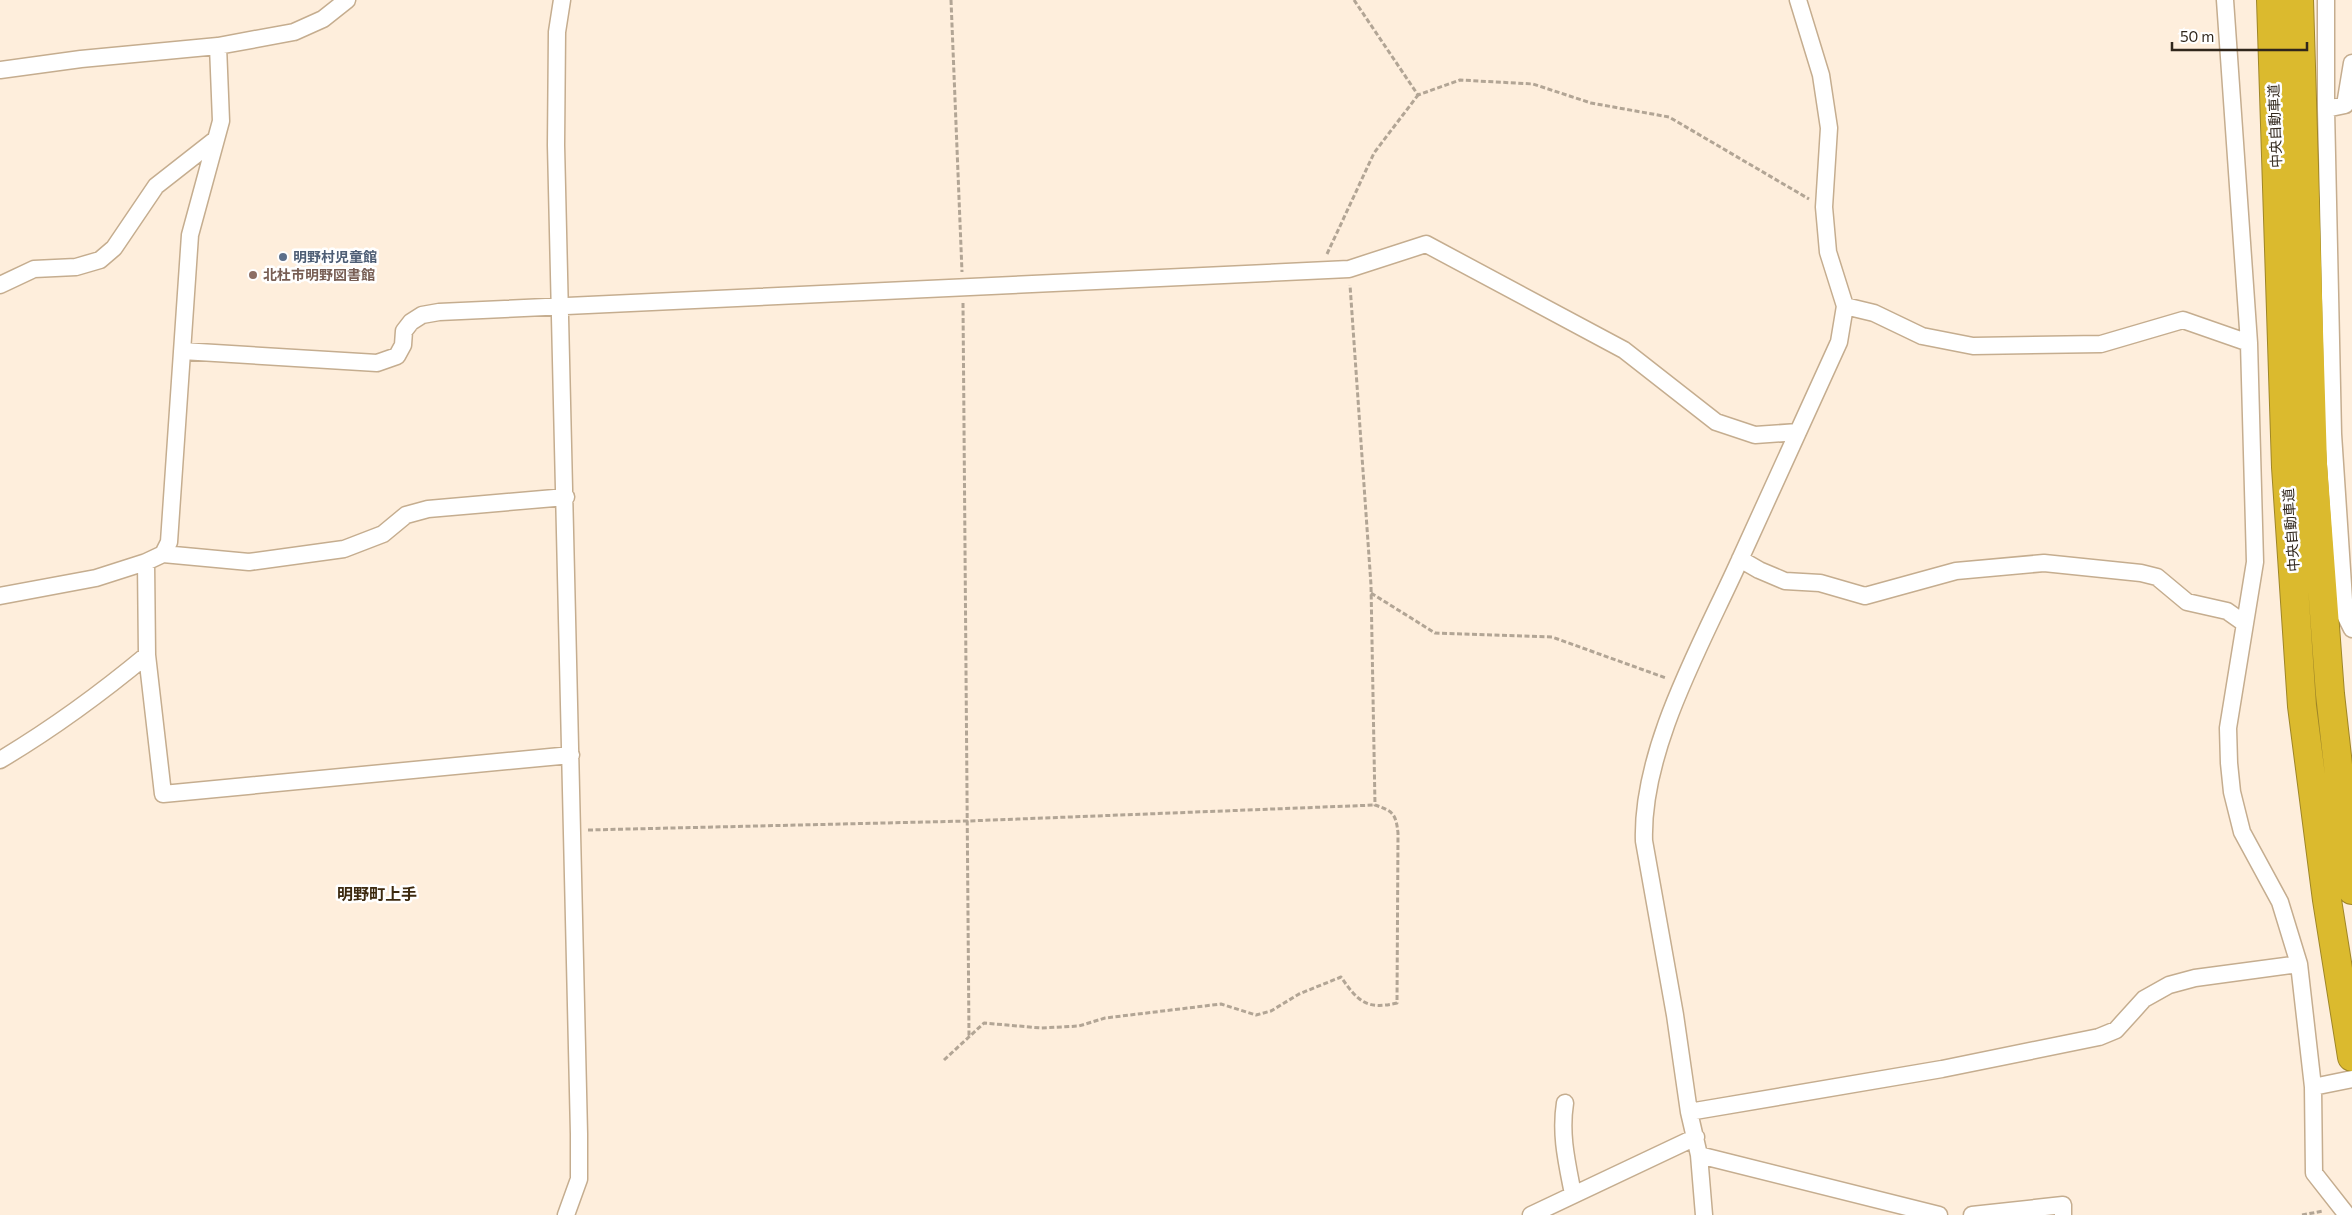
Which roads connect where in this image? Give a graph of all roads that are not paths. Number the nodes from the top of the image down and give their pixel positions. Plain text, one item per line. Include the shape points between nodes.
1 (347, 0) edge
2 (562, 0) edge
3 (1798, 0) edge
4 (2225, 0) edge
5 (2271, 0) edge
6 (2299, 0) edge
7 (2326, 0) edge
8 (218, 46) junction
9 (2352, 63) edge
10 (0, 70) edge
11 (2326, 109) junction
12 (216, 139) junction
13 (0, 285) edge
14 (562, 306) junction
15 (1845, 306) junction
16 (2249, 343) junction
17 (182, 351) junction
18 (1798, 432) junction
19 (566, 497) junction
20 (163, 554) junction
21 (1740, 560) junction
22 (146, 562) junction
23 (0, 596) edge
24 (2244, 623) junction
25 (2352, 629) edge
26 (147, 655) junction
27 (571, 755) junction
28 (0, 760) edge
29 (2352, 890) edge
30 (2299, 964) junction
31 (2352, 1057) edge
32 (2352, 1080) edge
33 (2321, 1086) junction
34 (1565, 1103) dead end
35 (1689, 1112) junction
36 (1696, 1136) junction
37 (1699, 1155) junction
38 (1573, 1194) junction
39 (566, 1215) edge
40 (1531, 1215) edge
41 (1704, 1215) edge
42 (1939, 1215) edge
43 (1972, 1215) edge
44 (2063, 1215) edge
45 (2347, 1215) edge

1 - 8 street via 323,18 294,32
2 - 14 street via 557,32 556,88
3 - 15 street via 1821,75 1829,128 1824,207 1828,252
4 - 16 street
5 - 31 highway, 中央自動車道 via 2286,467 2302,706 2327,900
6 - 29 highway, 中央自動車道 via 2313,464 2330,694
7 - 11 street
8 - 10 street
8 - 12 street via 221,121
9 - 11 street via 2344,106
11 - 25 street via 2333,434 2345,615
12 - 13 street via 156,186 114,248 100,260 76,267 34,269
12 - 17 street via 190,235
14 - 17 street via 422,315 404,330 403,345 397,356 377,363
14 - 18 street via 1349,270 1426,244 1624,350 1716,422 1755,435
14 - 19 street
15 - 16 street via 1874,313 1922,336 1973,346 2100,344 2183,320
15 - 18 street via 1839,342
16 - 24 street via 2254,562
17 - 20 street via 169,542
18 - 21 street
19 - 20 street via 428,509 406,515 383,534 344,549 249,562
19 - 27 street
20 - 22 street
21 - 24 street via 1785,581 1820,583 1865,596 1956,571 2044,563 2140,573 2158,577 2187,602 2227,611
21 - 35 street via 1662,738 1643,815 1644,841 1676,1015
22 - 23 street via 96,578
22 - 26 street
24 - 30 street via 2228,728 2232,792 2242,832 2280,902
26 - 27 street via 163,794
26 - 28 street via 99,695
27 - 39 street via 579,1179
30 - 33 street
30 - 35 street via 2195,978 2169,985 2144,999 2116,1030 2100,1037 1942,1069
32 - 33 street
33 - 45 street via 2314,1173
34 - 38 street via 1562,1124 1564,1149
35 - 36 street
36 - 37 street
36 - 38 street
37 - 41 street
37 - 42 street
38 - 40 street
43 - 44 street via 2062,1205

